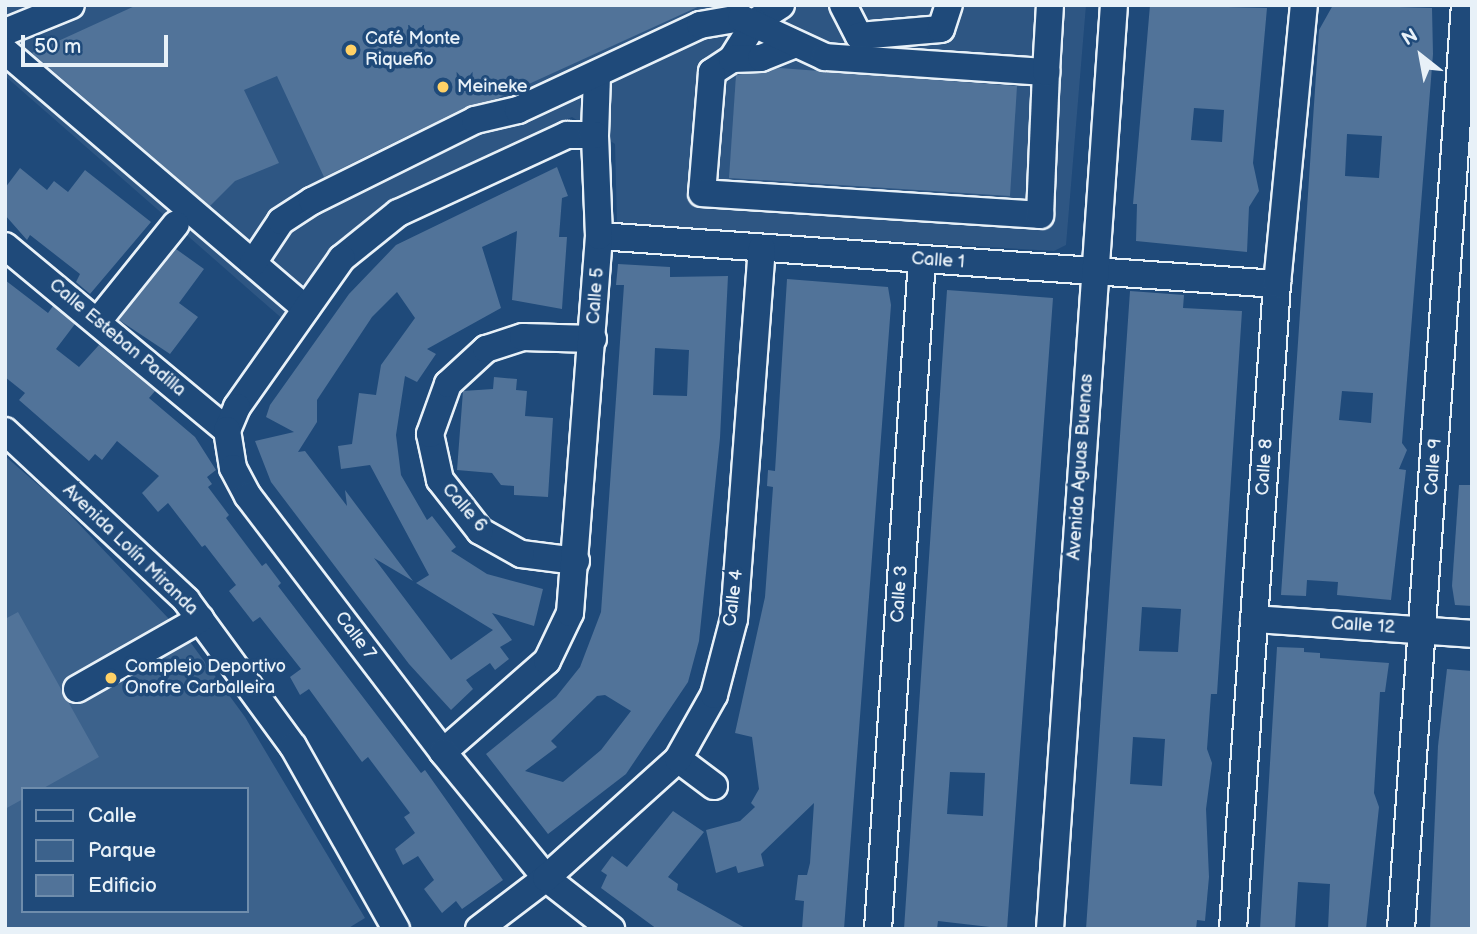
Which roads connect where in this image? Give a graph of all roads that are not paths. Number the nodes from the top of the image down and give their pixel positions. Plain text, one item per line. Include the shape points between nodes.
1 (71, 5) edge
2 (781, 5) edge
3 (843, 5) edge
4 (950, 5) edge
5 (1050, 5) edge
6 (1114, 5) edge
7 (1304, 5) edge
8 (1465, 5) edge
9 (755, 22) junction
10 (10, 29) edge
11 (794, 45) junction
12 (861, 48) junction
13 (732, 59) junction
14 (1046, 72) junction
15 (597, 75) junction
16 (596, 135) junction
17 (176, 224) dead end
18 (599, 236) junction
19 (5, 246) edge
20 (762, 248) junction
21 (922, 260) junction
22 (253, 263) junction
23 (1095, 272) junction
24 (1277, 284) junction
25 (306, 309) junction
26 (98, 321) junction
27 (593, 339) junction
28 (227, 430) junction
29 (5, 431) edge
30 (576, 561) junction
31 (200, 619) junction
32 (1254, 619) junction
33 (1422, 630) junction
34 (1472, 634) edge
35 (77, 689) dead end
36 (443, 752) junction
37 (678, 759) junction
38 (714, 786) dead end
39 (546, 878) junction
40 (391, 927) edge
41 (480, 929) edge
42 (611, 929) edge
43 (878, 929) edge
44 (1050, 929) edge
45 (1233, 929) edge
46 (1401, 929) edge

1 - 10 street
2 - 9 street
3 - 12 street
4 - 12 street via 941,29
5 - 14 street
6 - 23 street, Avenida Aguas Buenas
7 - 24 street, Calle 8
8 - 33 street, Calle 9
9 - 11 street
9 - 13 street
9 - 15 street via 741,18 700,25
10 - 22 street
11 - 12 street via 825,57
11 - 13 street via 761,58
12 - 14 street
13 - 14 street via 712,72 702,193 1040,215
15 - 16 street, Calle 5
15 - 22 street via 518,110 475,120 312,201 281,221
16 - 18 street, Calle 5
16 - 25 street via 567,135 398,213 342,258
17 - 26 street
18 - 20 street, Calle 1
18 - 27 street, Calle 5
19 - 26 street, Calle Esteban Padilla
20 - 21 street, Calle 1
20 - 37 street, Calle 4 via 734,619 713,695
21 - 23 street, Calle 1
21 - 43 street, Calle 3
22 - 25 street
23 - 24 street, Calle 1
23 - 44 street, Avenida Aguas Buenas
24 - 32 street, Calle 8
25 - 28 street via 237,407
26 - 28 street, Calle Esteban Padilla
27 - 30 street, Calle 5
27 - 30 street, Calle 6 via 523,337 486,349 447,383 430,434 440,480 480,531 521,554
28 - 36 street, Calle 7 via 233,468 248,496
29 - 31 street, Avenida Lolín Miranda
30 - 36 street, Calle 5 via 569,612 547,661
31 - 35 street
31 - 40 street, Avenida Lolín Miranda via 293,746
32 - 33 street, Calle 12
32 - 45 street, Calle 8
33 - 34 street, Calle 12
33 - 46 street, Calle 9
36 - 39 street, Calle 7
37 - 38 street
37 - 39 street, Calle 4
39 - 41 street, Calle 4
39 - 42 street, Calle 7

